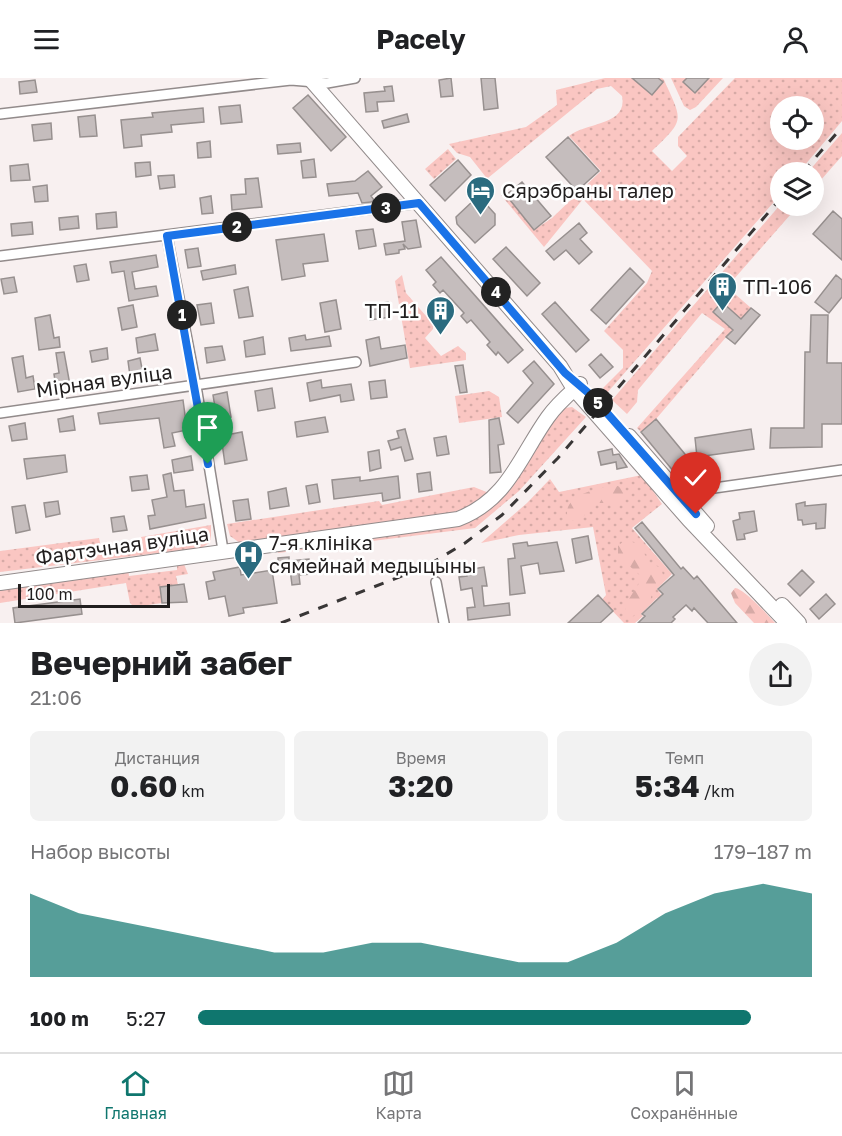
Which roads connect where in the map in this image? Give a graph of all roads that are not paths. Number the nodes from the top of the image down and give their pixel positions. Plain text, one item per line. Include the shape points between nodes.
1 (355, 78) edge
2 (311, 79) edge
3 (0, 114) edge
4 (419, 203) junction
5 (167, 236) junction
6 (0, 256) edge
7 (356, 362) dead end
8 (196, 386) junction
9 (577, 387) junction
10 (0, 412) edge
11 (842, 470) edge
12 (677, 498) junction
13 (223, 550) junction
14 (436, 582) dead end
15 (0, 583) edge
16 (444, 623) edge
17 (786, 623) edge
18 (799, 623) edge

1 - 2 street via 327,83
2 - 3 street
2 - 4 main road
4 - 5 street
4 - 9 main road
5 - 6 street
5 - 8 street
7 - 8 street, Мірная вуліца
8 - 10 street, Мірная вуліца
8 - 13 street
9 - 12 main road
9 - 13 main road, Фартэчная вуліца via 548,417 505,486 470,514 434,524
11 - 12 street via 693,491
12 - 17 main road
12 - 18 main road
13 - 15 main road, Фартэчная вуліца
14 - 16 street

